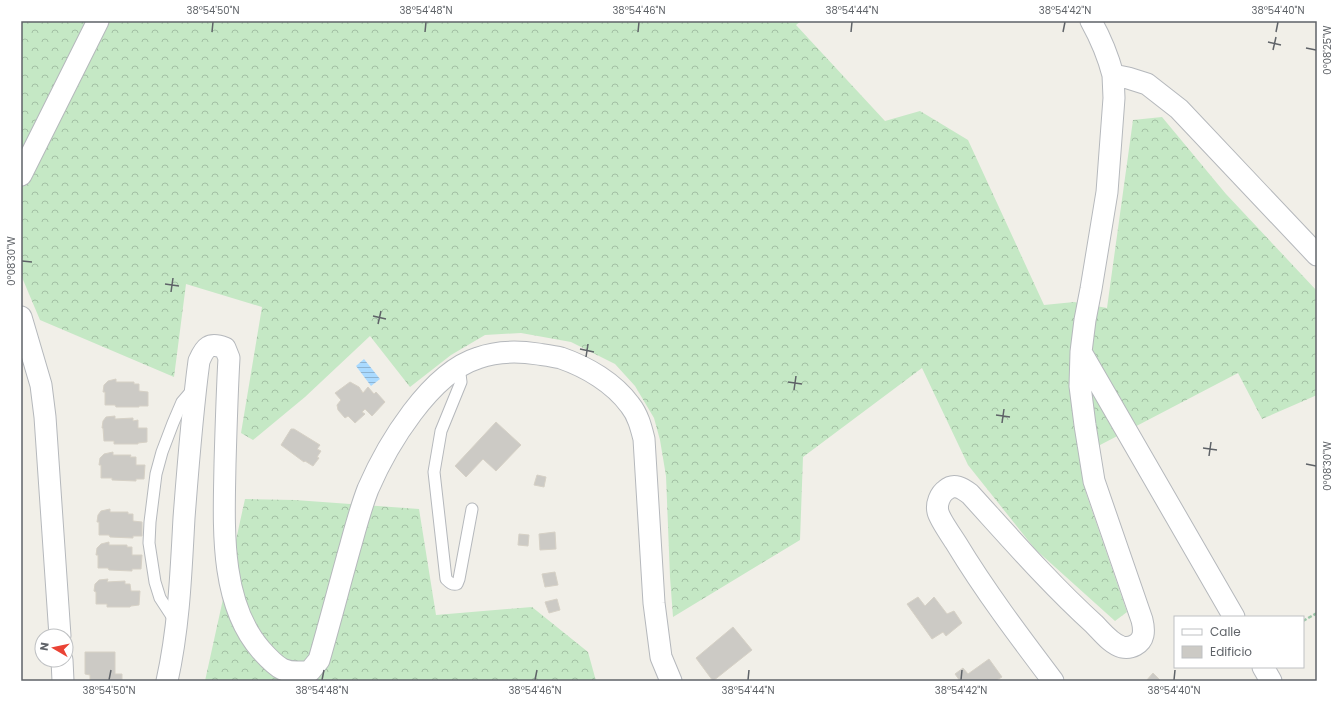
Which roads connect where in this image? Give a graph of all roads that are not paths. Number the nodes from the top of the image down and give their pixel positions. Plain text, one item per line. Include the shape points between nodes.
1 (98, 21) edge
2 (1091, 21) edge
3 (1113, 75) junction
4 (21, 175) edge
5 (1317, 255) edge
6 (21, 317) edge
7 (1081, 352) junction
8 (458, 368) junction
9 (196, 385) junction
10 (472, 509) dead end
11 (1233, 616) edge
12 (177, 624) junction
13 (59, 628) edge
14 (62, 668) edge
15 (1264, 668) edge
16 (63, 681) edge
17 (167, 681) edge
18 (670, 681) edge
19 (1053, 681) edge
20 (1271, 681) edge

1 - 4 street
2 - 3 street via 1108,54
3 - 5 street via 1147,84 1179,109
3 - 7 street via 1107,192
6 - 13 street via 41,385 45,417
7 - 11 street
7 - 19 street via 1080,386 1094,480 1142,620 1143,634 1139,643 1128,648 1122,647 1104,634 1077,609 970,494 960,487 949,488 941,493 937,511 989,594
8 - 9 street via 446,376 408,418 384,458 368,490 359,516 319,660 310,671 296,673 281,669 271,662 242,621 235,604 225,545 229,358 225,348 217,345 208,346 203,352 199,361
8 - 10 lane via 461,382 441,431 434,472 446,579 455,585 458,584
8 - 18 street via 477,358 509,352 557,357 574,362 591,372 612,387 631,406 644,438 654,603 661,657
9 - 12 street
9 - 12 lane via 182,402 162,452 156,474 150,522 149,543 155,582 160,598
12 - 17 street
14 - 16 street
15 - 20 street

